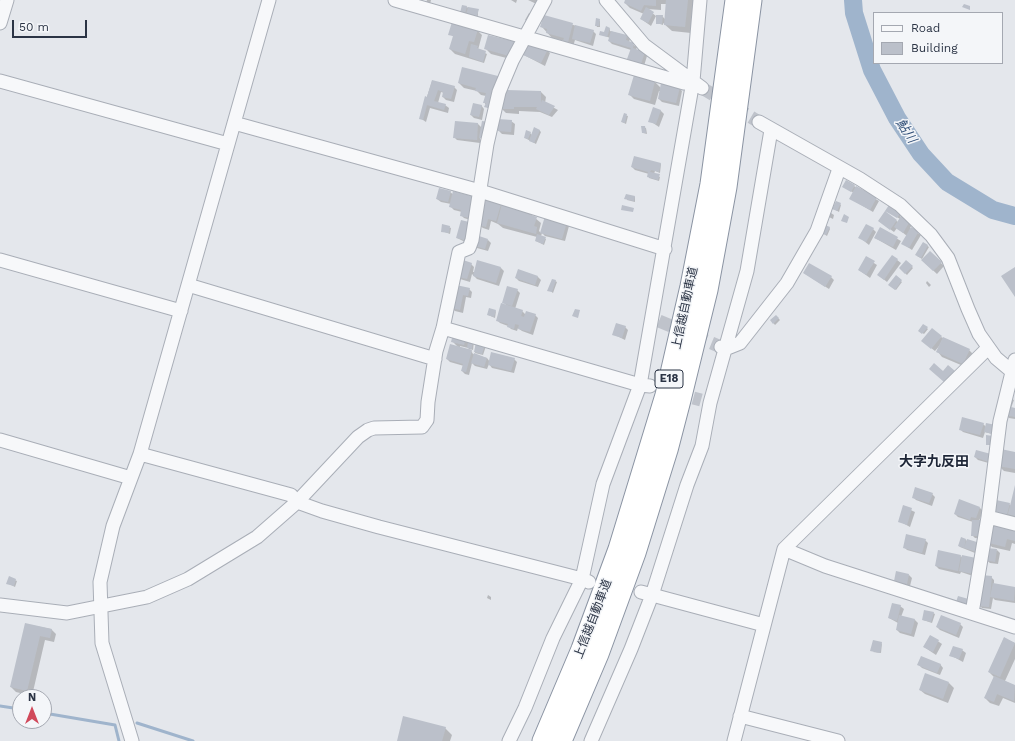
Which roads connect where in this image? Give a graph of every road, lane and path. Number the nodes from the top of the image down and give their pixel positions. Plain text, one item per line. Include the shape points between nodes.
1 (7, 0) edge
2 (269, 0) edge
3 (395, 0) edge
4 (545, 0) edge
5 (606, 0) edge
6 (700, 0) edge
7 (735, 0) edge
8 (752, 0) edge
9 (0, 23) edge
10 (524, 38) junction
11 (0, 81) edge
12 (698, 85) junction
13 (759, 122) tunnel mouth
14 (234, 123) junction
15 (771, 130) junction
16 (228, 144) junction
17 (838, 169) junction
18 (480, 191) junction
19 (665, 249) junction
20 (0, 260) edge
21 (188, 285) junction
22 (181, 311) junction
23 (443, 328) junction
24 (723, 348) junction
25 (988, 348) junction
26 (435, 359) junction
27 (1014, 369) edge
28 (645, 386) junction
29 (0, 440) edge
30 (140, 454) junction
31 (131, 478) junction
32 (297, 502) junction
33 (988, 517) junction
34 (1015, 524) edge
35 (784, 549) junction
36 (585, 580) junction
37 (646, 593) junction
38 (0, 605) edge
39 (100, 606) junction
40 (972, 613) junction
41 (764, 625) junction
42 (1015, 627) edge
43 (740, 716) junction
44 (132, 741) edge
45 (509, 741) edge
46 (542, 741) edge
47 (562, 741) edge
48 (591, 741) edge
49 (734, 741) edge
50 (838, 741) edge

1 - 9 street
2 - 14 street
3 - 10 street
4 - 10 street
5 - 12 street via 644,45
6 - 12 street
7 - 46 highway, 上信越自動車道 / E18 via 710,184 665,395 616,556 581,649
8 - 47 highway, 上信越自動車道 / E18 via 727,187 708,290 681,400 636,553
10 - 12 street
10 - 18 street via 499,92
11 - 16 street
12 - 19 street
13 - 15 street
14 - 16 street
14 - 18 street
15 - 17 street
15 - 24 street via 747,271
16 - 21 street
17 - 24 street via 817,231 787,284 740,342
17 - 25 street via 900,205 931,235 948,258 968,309
18 - 19 street
18 - 23 street via 472,240 469,248 459,252
19 - 28 street
20 - 22 street
21 - 22 street
21 - 26 street
22 - 30 street
23 - 26 street
23 - 28 street
24 - 37 street via 706,401 702,446
25 - 27 street
25 - 35 street
26 - 32 street via 427,420 422,428 368,430 358,437
27 - 33 street via 1000,421
28 - 36 street via 603,484
29 - 31 street
30 - 31 street
30 - 32 street via 291,495
31 - 39 street via 113,526 100,582
32 - 36 street via 379,527
32 - 39 street via 257,538 188,580 147,597
33 - 34 street
33 - 40 street
35 - 40 street via 824,566
35 - 41 street
36 - 45 street via 553,638
37 - 41 street
37 - 48 street via 631,649
38 - 39 street via 67,613
39 - 44 street via 102,643
40 - 42 street
41 - 43 street
43 - 49 street
43 - 50 street

